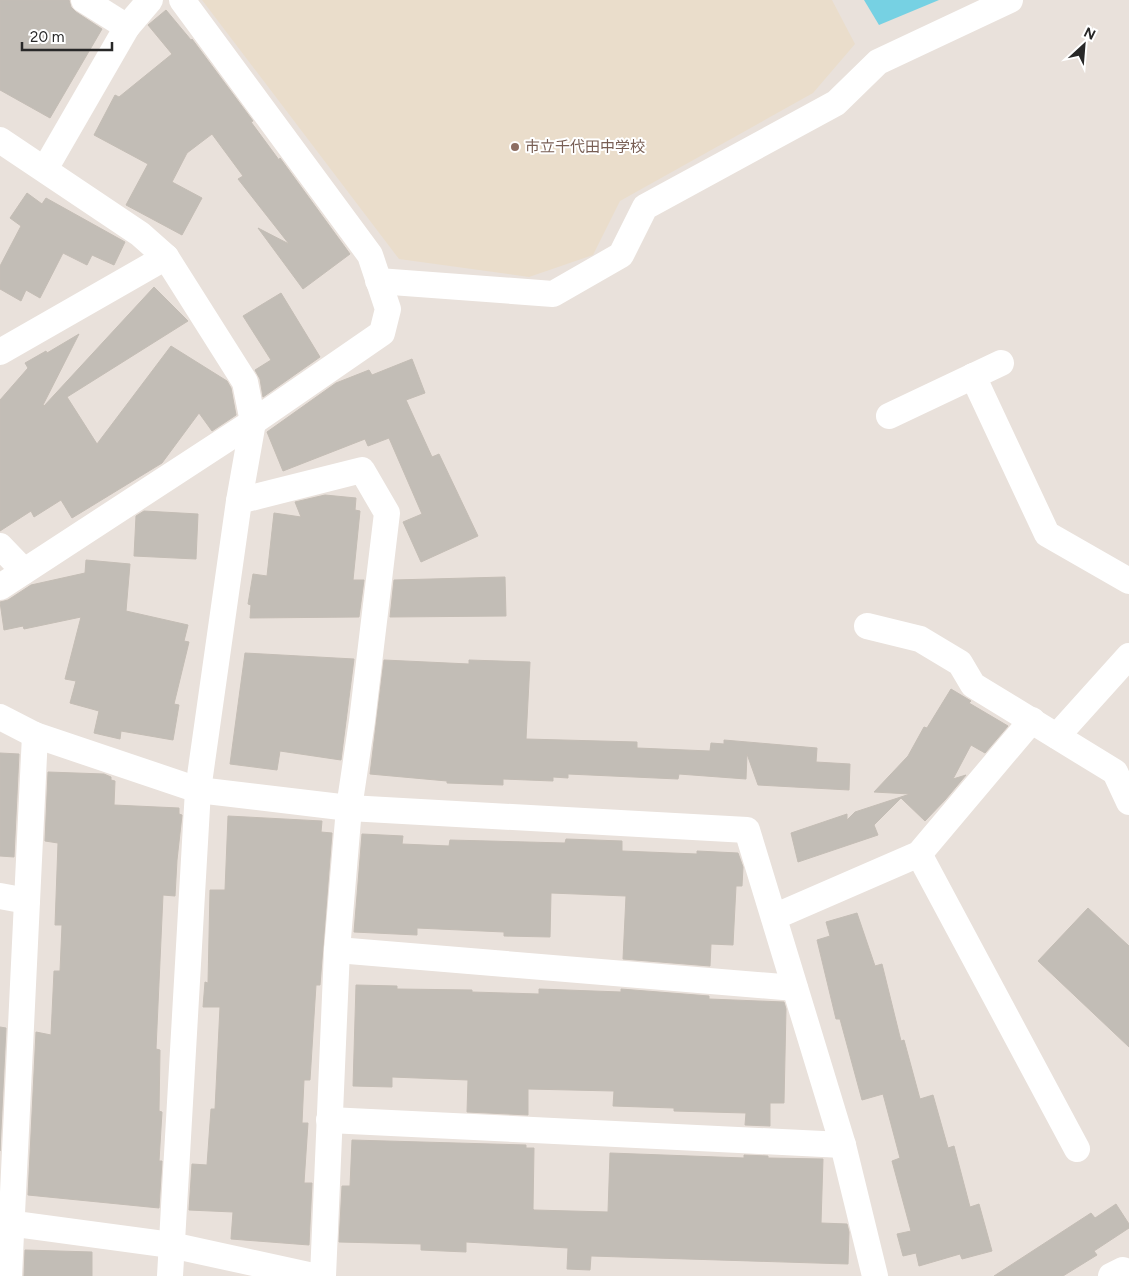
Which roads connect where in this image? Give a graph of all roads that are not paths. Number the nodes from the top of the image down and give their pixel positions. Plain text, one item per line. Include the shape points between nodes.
1 (84, 0) edge
2 (150, 0) edge
3 (182, 0) edge
4 (1010, 0) edge
5 (127, 27) junction
6 (0, 140) edge
7 (45, 169) junction
8 (166, 257) junction
9 (378, 281) junction
10 (5, 342) edge
11 (1001, 363) dead end
12 (973, 376) junction
13 (889, 416) dead end
14 (253, 422) junction
15 (239, 501) junction
16 (0, 546) edge
17 (24, 571) junction
18 (1129, 581) edge
19 (0, 587) edge
20 (868, 626) dead end
21 (1129, 656) edge
22 (0, 716) edge
23 (1032, 720) junction
24 (35, 735) junction
25 (1057, 736) junction
26 (198, 790) junction
27 (1129, 802) edge
28 (349, 808) junction
29 (919, 854) junction
30 (0, 896) edge
31 (27, 901) junction
32 (774, 917) junction
33 (337, 950) junction
34 (795, 988) junction
35 (10, 1056) edge
36 (329, 1120) junction
37 (843, 1144) junction
38 (1077, 1149) dead end
39 (6, 1223) edge
40 (171, 1245) junction
41 (10, 1276) edge
42 (170, 1276) edge
43 (313, 1276) edge
44 (323, 1276) edge
45 (875, 1276) edge

1 - 5 street
2 - 5 street
3 - 9 street via 370,255
4 - 9 street via 878,62 836,103 645,207 620,255 553,294
5 - 7 street
6 - 7 street
7 - 8 street via 140,234
8 - 10 street
8 - 14 street via 245,382
9 - 14 street via 388,309 382,333
11 - 12 street
12 - 13 street
12 - 18 street via 1047,534
14 - 15 street
14 - 17 street
15 - 26 street
15 - 28 street via 362,470 387,513
16 - 17 street
17 - 19 street
20 - 23 street via 920,639 960,662 973,686
21 - 25 street
22 - 24 street
23 - 25 street
23 - 29 street
24 - 26 street
24 - 31 street
25 - 27 street via 1115,772
26 - 28 street
26 - 40 street
28 - 32 street via 748,830
28 - 33 street
29 - 32 street
29 - 38 street
30 - 31 street
31 - 35 street
32 - 34 street
33 - 34 street
33 - 36 street
34 - 37 street
35 - 39 street
36 - 37 street
36 - 44 street
37 - 45 street
39 - 40 street
39 - 41 street
40 - 42 street
40 - 43 street

